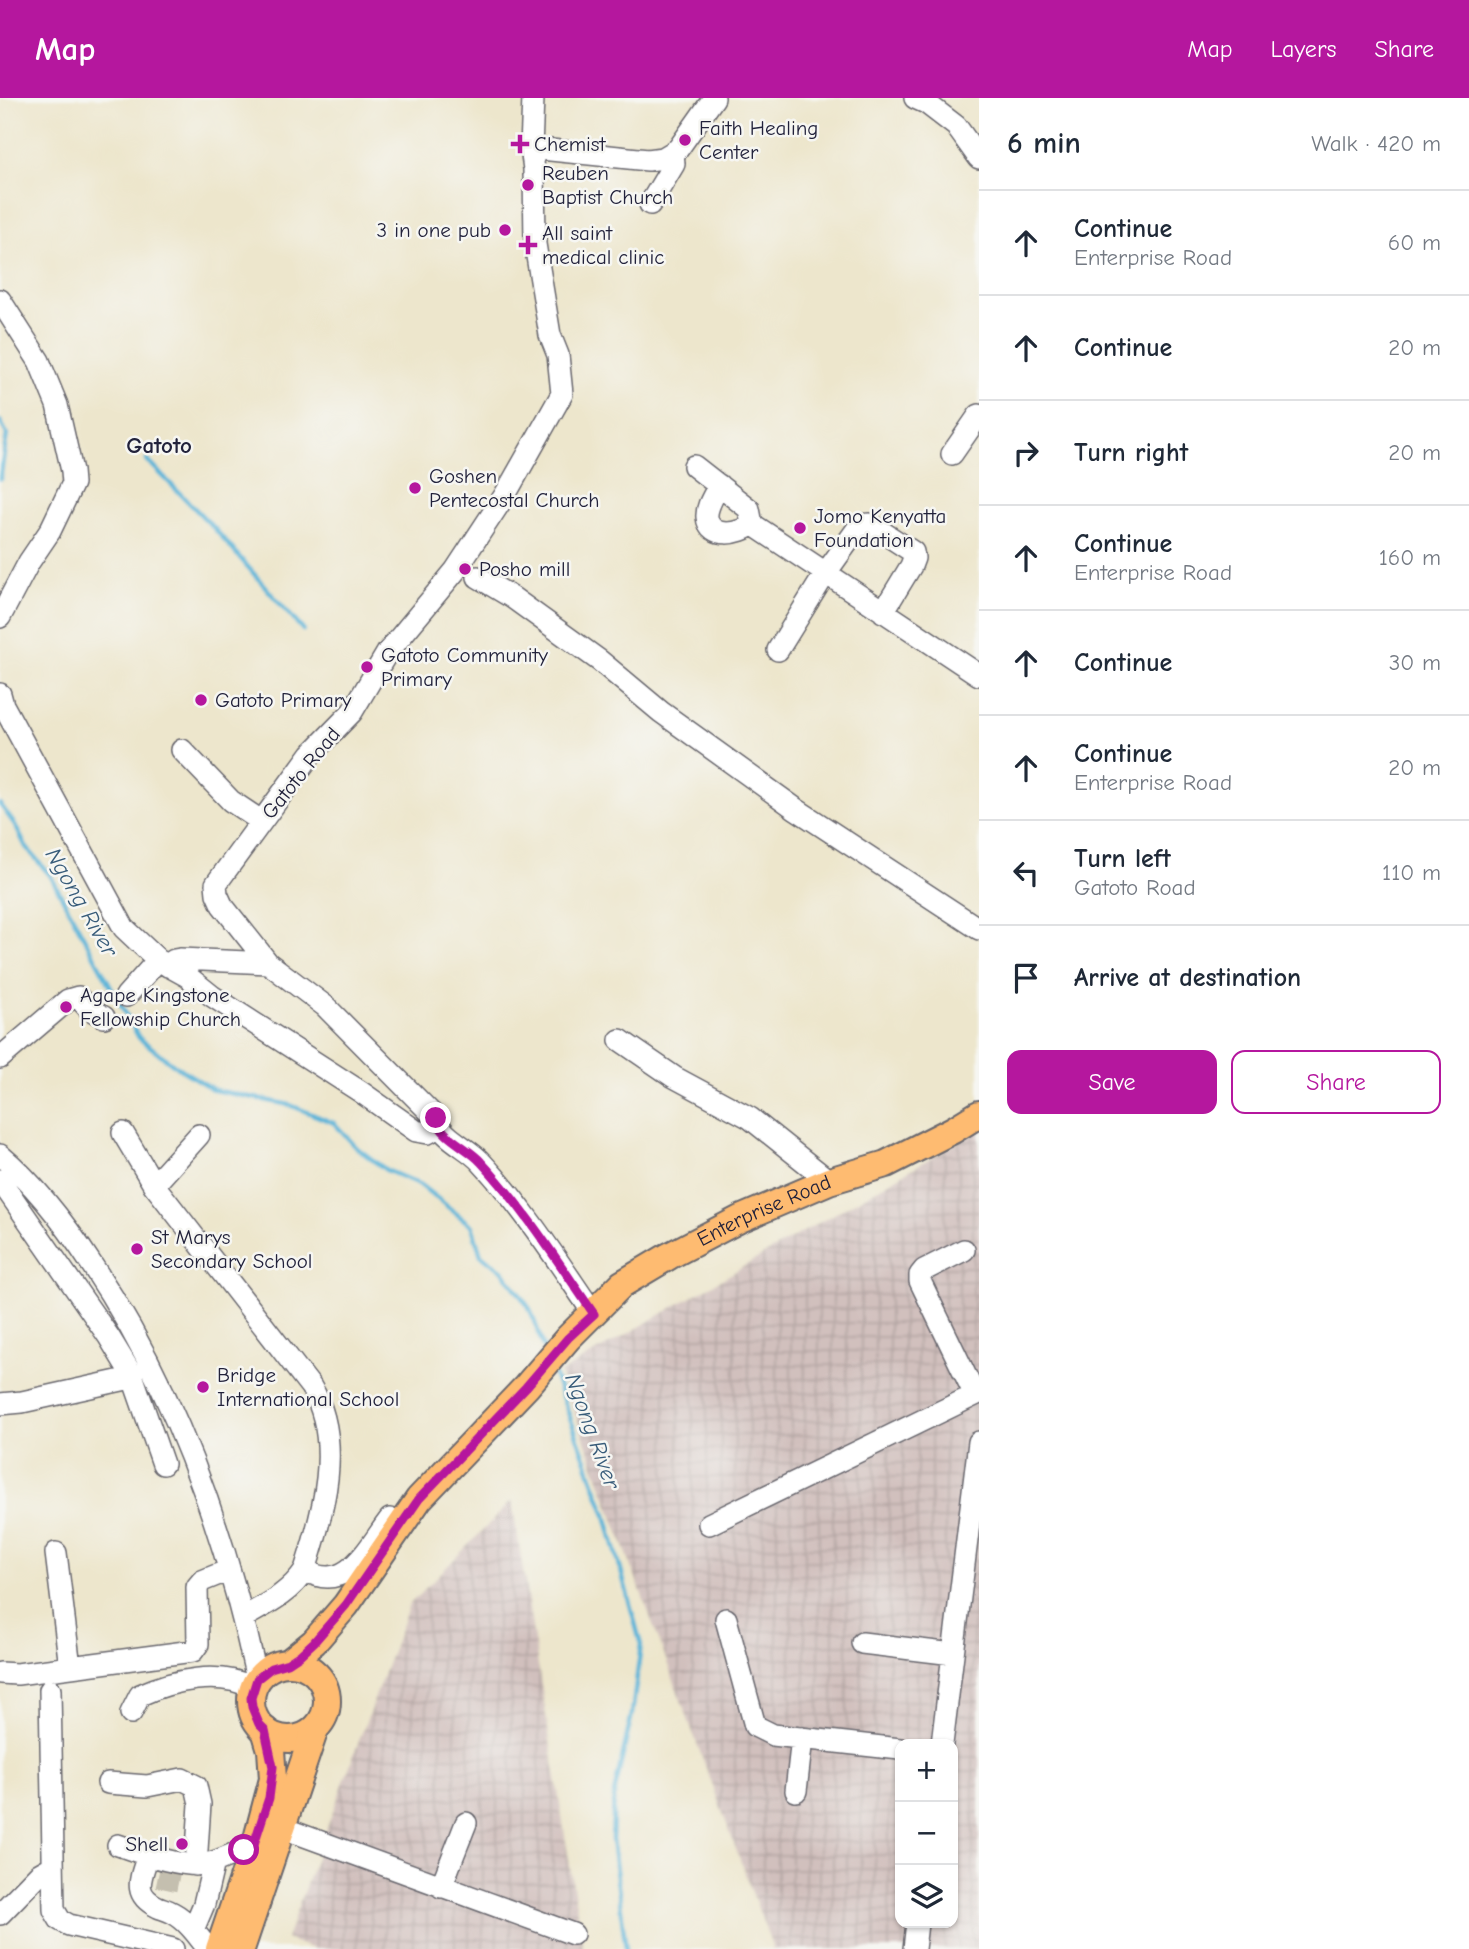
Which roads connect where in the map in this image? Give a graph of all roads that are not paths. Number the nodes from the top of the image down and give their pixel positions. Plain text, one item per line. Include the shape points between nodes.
1 (533, 98) edge
2 (714, 98) edge
3 (915, 98) edge
4 (531, 148) junction
5 (673, 152) junction
6 (979, 158) edge
7 (650, 204) dead end
8 (0, 300) edge
9 (979, 415) edge
10 (952, 454) dead end
11 (694, 466) dead end
12 (719, 485) junction
13 (752, 524) junction
14 (825, 574) junction
15 (478, 578) dead end
16 (883, 612) junction
17 (0, 617) edge
18 (778, 650) dead end
19 (979, 675) edge
20 (0, 694) edge
21 (182, 750) dead end
22 (261, 821) junction
23 (979, 929) edge
24 (163, 963) junction
25 (268, 963) junction
26 (126, 996) dead end
27 (104, 1017) dead end
28 (620, 1040) dead end
29 (0, 1058) edge
30 (979, 1114) edge
31 (438, 1127) junction
32 (123, 1133) dead end
33 (199, 1135) dead end
34 (0, 1155) edge
35 (0, 1180) edge
36 (829, 1181) junction
37 (154, 1185) junction
38 (964, 1250) dead end
39 (594, 1314) junction
40 (132, 1376) junction
41 (977, 1394) edge
42 (0, 1404) edge
43 (979, 1442) edge
44 (163, 1464) dead end
45 (419, 1499) junction
46 (709, 1524) dead end
47 (56, 1553) dead end
48 (229, 1570) junction
49 (305, 1570) junction
50 (346, 1605) junction
51 (244, 1617) junction
52 (726, 1619) dead end
53 (862, 1643) dead end
54 (953, 1654) junction
55 (288, 1663) junction
56 (70, 1667) junction
57 (0, 1673) edge
58 (255, 1684) junction
59 (324, 1686) junction
60 (50, 1690) dead end
61 (131, 1713) dead end
62 (315, 1728) junction
63 (265, 1730) junction
64 (802, 1738) junction
65 (943, 1739) edge
66 (895, 1748) edge
67 (108, 1783) dead end
68 (796, 1791) dead end
69 (466, 1823) dead end
70 (280, 1827) junction
71 (118, 1845) dead end
72 (252, 1850) junction
73 (148, 1855) junction
74 (205, 1863) junction
75 (53, 1866) junction
76 (167, 1882) junction
77 (441, 1887) junction
78 (0, 1914) edge
79 (916, 1928) edge
80 (573, 1934) dead end
81 (204, 1945) edge
82 (173, 1949) edge
83 (241, 1949) edge
84 (914, 1949) edge

1 - 4 street, Gatoto Road
2 - 5 street
3 - 6 street via 956,126
4 - 5 street via 648,160
4 - 22 street, Gatoto Road via 535,244 562,394 455,571 387,653 352,712 312,754
5 - 7 street via 674,164
8 - 17 street via 39,361 57,405 73,483
9 - 10 street
11 - 12 street
12 - 13 street via 749,509
12 - 13 street via 708,510 710,526 735,533
13 - 14 street
14 - 16 street
14 - 16 street via 864,523 910,549 911,566
14 - 18 street
15 - 23 street via 600,661 661,712 796,809
16 - 19 street
20 - 24 street via 124,928
21 - 22 street via 232,801
22 - 25 street, Gatoto Road via 216,890 222,905
24 - 25 street
24 - 26 street
24 - 31 street via 416,1131 428,1133
25 - 31 street, Gatoto Road via 325,1006 436,1118
27 - 29 street via 78,997 68,1000
28 - 36 street via 750,1118
30 - 36 main road, Enterprise Road via 886,1164
31 - 39 street, Gatoto Road via 480,1160 526,1216
32 - 37 street
33 - 37 street
34 - 48 street via 21,1173 71,1234 115,1299 154,1371 191,1457
35 - 40 street
36 - 39 main road, Enterprise Road via 668,1256 622,1284
37 - 49 street via 320,1402 327,1434 326,1486
38 - 41 street via 924,1270 920,1281
39 - 45 main road, Enterprise Road
40 - 42 street
40 - 44 street
41 - 46 street
43 - 54 street
45 - 49 street via 397,1511 346,1572 321,1578
45 - 50 main road
47 - 56 street
48 - 51 street
48 - 56 street via 197,1587 198,1644 193,1651
49 - 51 street via 281,1595
50 - 55 main road via 314,1642
50 - 59 main road via 328,1649
51 - 58 street
52 - 64 street via 755,1726 773,1735
53 - 54 street
54 - 65 street
55 - 58 main road via 271,1668
55 - 59 main road via 306,1667
56 - 57 street
58 - 61 street via 200,1679 164,1685 140,1695
58 - 63 main road via 252,1707
59 - 62 main road via 325,1713
60 - 75 street
62 - 63 main road via 290,1739
62 - 70 main road
63 - 72 main road via 273,1779
64 - 66 street
64 - 68 street
67 - 74 street via 147,1786 182,1779 196,1786
69 - 77 street
70 - 77 street
70 - 83 main road
71 - 73 street
72 - 74 street
72 - 81 main road
73 - 76 street
73 - 76 street via 141,1895
74 - 76 street
74 - 81 street
75 - 78 street
75 - 82 street via 54,1910 60,1920
76 - 81 street via 173,1913
77 - 80 street
79 - 84 street

